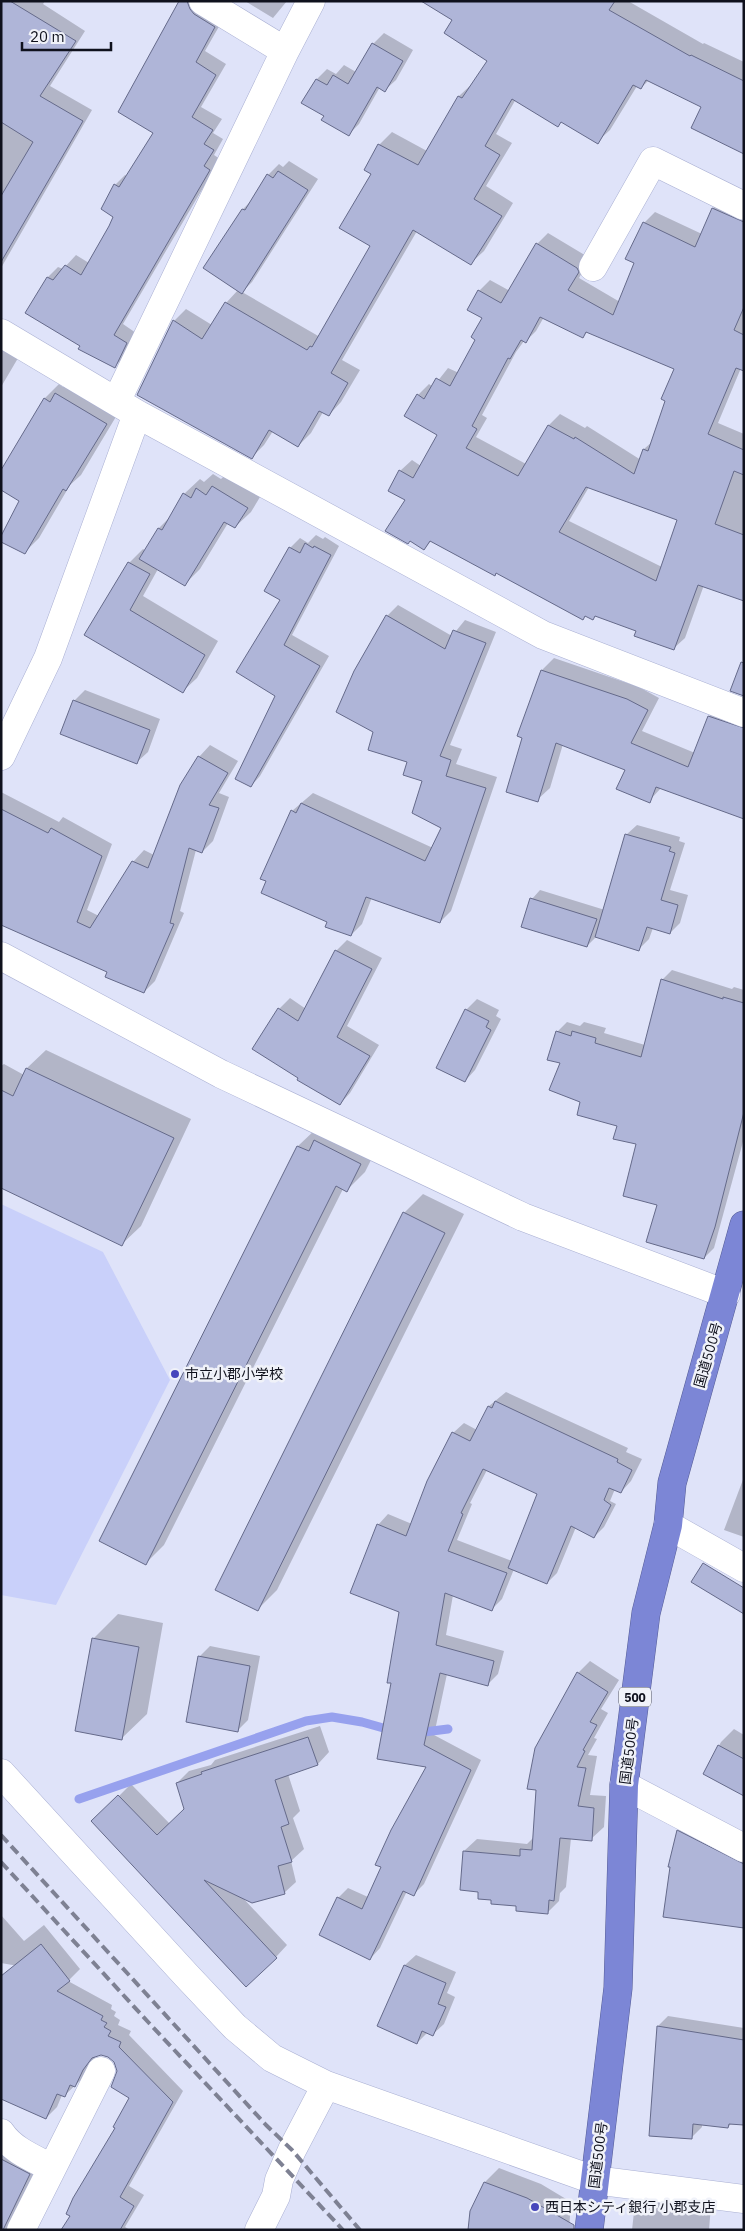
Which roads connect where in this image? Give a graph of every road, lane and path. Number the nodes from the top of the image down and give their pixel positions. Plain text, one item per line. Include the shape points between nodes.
1 (203, 1) edge
2 (311, 1) edge
3 (285, 51) junction
4 (744, 206) edge
5 (593, 267) dead end
6 (1, 333) edge
7 (127, 407) junction
8 (744, 714) edge
9 (1, 756) edge
10 (1, 956) edge
11 (744, 1225) edge
12 (740, 1253) edge
13 (726, 1294) junction
14 (668, 1526) junction
15 (744, 1568) edge
16 (1, 1774) edge
17 (624, 1785) junction
18 (744, 1848) edge
19 (101, 2071) dead end
20 (326, 2086) junction
21 (1, 2134) edge
22 (52, 2168) junction
23 (594, 2180) junction
24 (744, 2199) edge
25 (21, 2230) edge
26 (258, 2230) edge
27 (589, 2230) edge

1 - 3 street
2 - 3 street
3 - 7 street
4 - 5 street via 653,161
6 - 7 street
7 - 8 street via 543,635
7 - 9 street via 48,658
10 - 13 street via 221,1074 522,1217
11 - 12 highway, 国道500号 / 500
12 - 13 highway, 国道500号 / 500
13 - 14 highway, 国道500号 / 500 via 672,1483
14 - 15 street
14 - 17 highway, 国道500号 / 500 via 646,1613
16 - 20 street via 236,2027 272,2058
17 - 18 street
17 - 23 highway, 国道500号 / 500 via 618,1988
19 - 22 street
20 - 23 street
20 - 26 street via 292,2150 276,2196
21 - 22 street via 12,2145
22 - 25 street
23 - 24 street
23 - 27 highway, 国道500号 / 500

